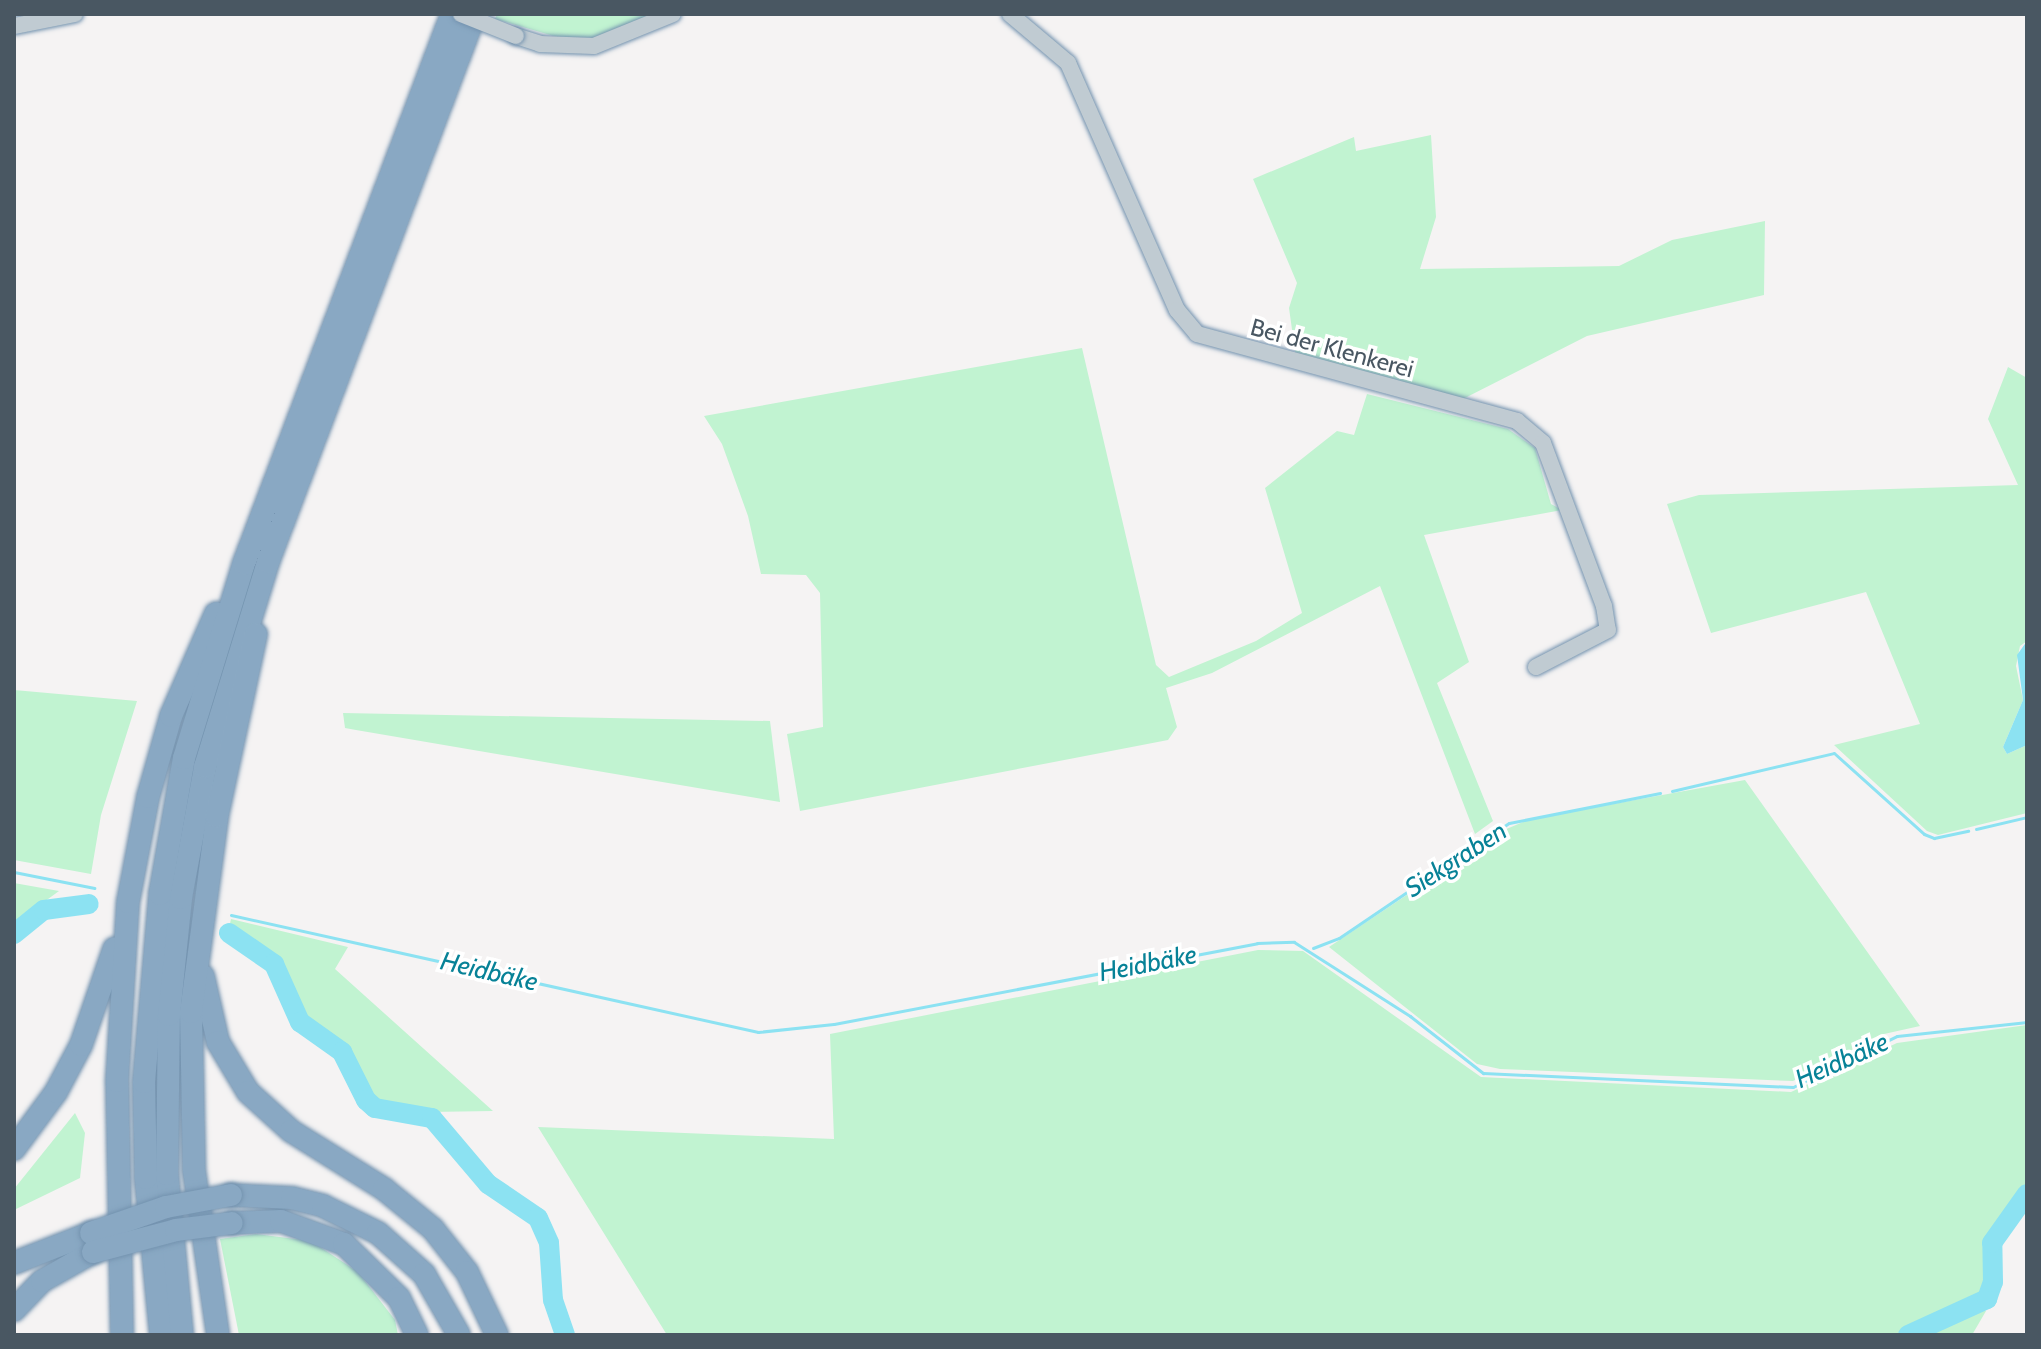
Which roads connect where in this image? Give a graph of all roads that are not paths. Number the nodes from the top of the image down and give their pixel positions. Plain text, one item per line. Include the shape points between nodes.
1 (75, 14) edge
2 (452, 14) edge
3 (461, 14) edge
4 (475, 14) edge
5 (673, 14) edge
6 (1010, 14) edge
7 (14, 26) edge
8 (268, 562) junction
9 (244, 563) junction
10 (1536, 667) dead end
11 (128, 902) junction
12 (199, 928) junction
13 (14, 1149) edge
14 (92, 1242) junction
15 (14, 1263) edge
16 (14, 1310) edge
17 (122, 1335) edge
18 (161, 1335) edge
19 (182, 1335) edge
20 (218, 1335) edge
21 (417, 1335) edge
22 (459, 1335) edge
23 (497, 1335) edge

1 - 7 street
2 - 9 highway
3 - 5 street, bridge via 540,44 594,46
4 - 8 highway
6 - 10 street, Bei der Klenkerei via 1068,63 1177,310 1197,334 1517,421 1543,443 1608,630
8 - 12 highway
8 - 19 highway via 205,767 174,960 167,1174
9 - 11 highway via 180,689 148,797
9 - 18 highway via 184,758 152,959 144,1131
11 - 13 highway via 81,1045 56,1092
11 - 17 highway via 117,1081
12 - 20 highway via 190,1050 192,1140
12 - 23 highway via 207,1008 238,1079 291,1131 384,1189 433,1229 467,1272
14 - 15 highway
14 - 16 highway
14 - 21 highway, bridge via 281,1221 344,1244 399,1298
14 - 22 highway, bridge via 166,1207 231,1195 292,1198 323,1206 378,1233 424,1274

